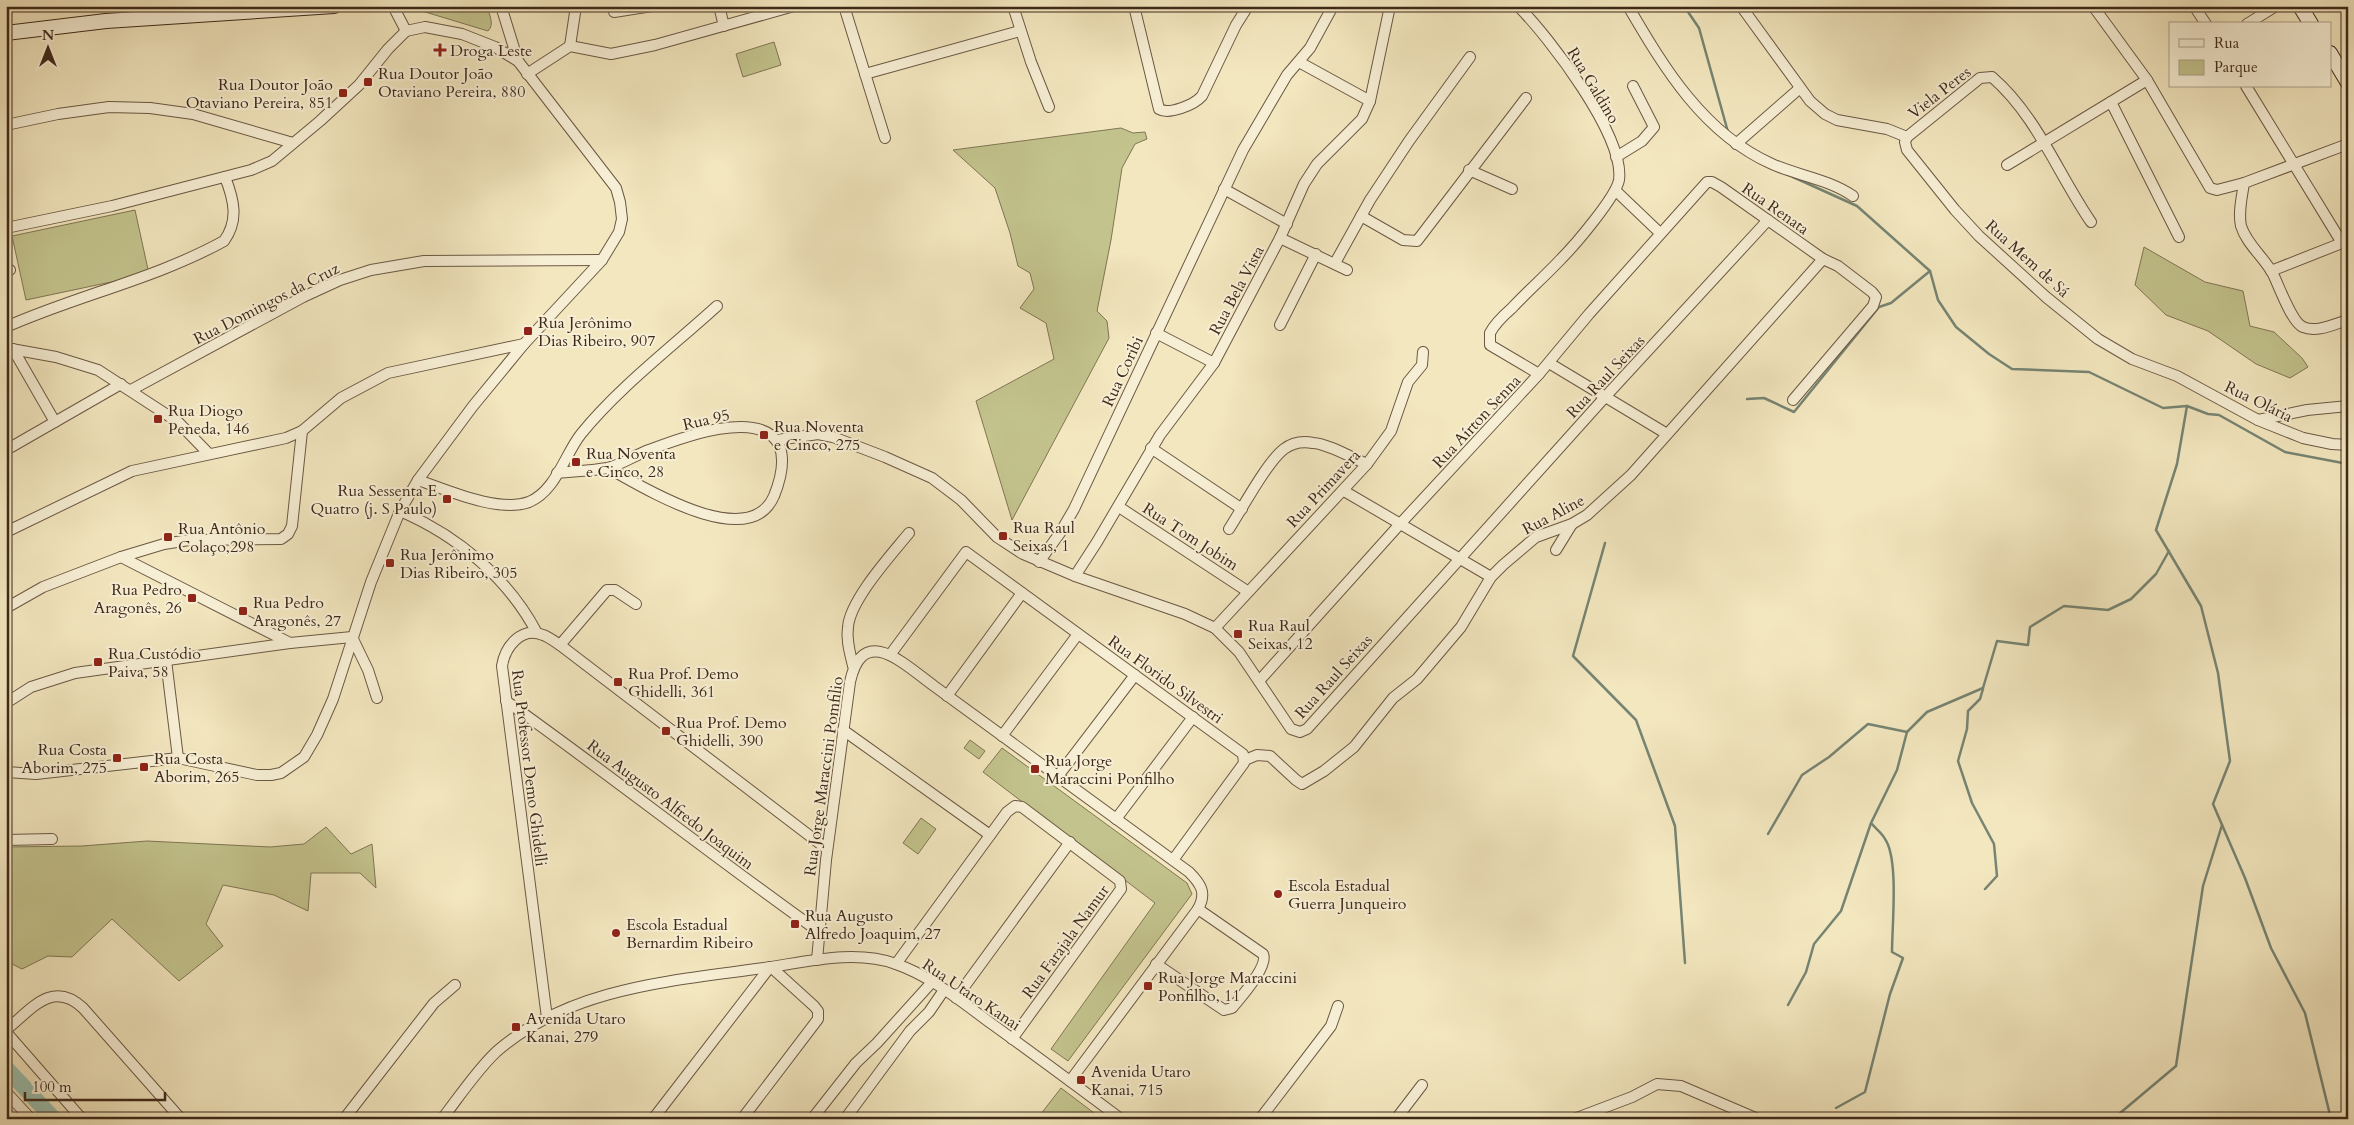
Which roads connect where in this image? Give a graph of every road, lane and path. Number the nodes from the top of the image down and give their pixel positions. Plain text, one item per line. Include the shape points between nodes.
1 (334, 6) edge
2 (393, 6) edge
3 (500, 6) edge
4 (576, 6) edge
5 (614, 6) edge
6 (719, 6) edge
7 (794, 6) edge
8 (844, 6) edge
9 (1013, 6) edge
10 (1134, 6) edge
11 (1248, 6) edge
12 (1333, 6) edge
13 (1390, 6) edge
14 (1518, 6) edge
15 (1628, 6) edge
16 (1741, 6) edge
17 (2093, 6) edge
18 (2194, 6) edge
19 (2276, 6) edge
20 (2300, 6) edge
21 (646, 7) edge
22 (760, 11) edge
23 (2205, 22) edge
24 (2250, 22) edge
25 (2310, 22) edge
26 (724, 26) junction
27 (406, 31) junction
28 (1020, 31) junction
29 (6, 33) edge
30 (570, 46) junction
31 (1470, 57) dead end
32 (2338, 60) edge
33 (518, 61) junction
34 (1299, 62) junction
35 (527, 74) junction
36 (865, 74) junction
37 (2147, 80) junction
38 (2348, 83) edge
39 (1633, 86) dead end
40 (1800, 88) junction
41 (2247, 88) edge
42 (1526, 98) dead end
43 (1370, 101) junction
44 (2111, 102) junction
45 (1049, 107) dead end
46 (6, 125) edge
47 (1907, 137) junction
48 (885, 138) dead end
49 (294, 143) junction
50 (2044, 143) junction
51 (1736, 144) junction
52 (2348, 144) edge
53 (1616, 157) junction
54 (2294, 163) junction
55 (2008, 165) dead end
56 (1469, 170) junction
57 (225, 177) junction
58 (1712, 182) joint
59 (2244, 184) junction
60 (1224, 189) junction
61 (1512, 189) dead end
62 (1616, 191) junction
63 (1853, 196) dead end
64 (1361, 216) junction
65 (1768, 220) junction
66 (2090, 222) dead end
67 (1287, 224) junction
68 (6, 228) edge
69 (1660, 233) junction
70 (2178, 237) dead end
71 (1280, 238) junction
72 (2345, 242) edge
73 (1316, 254) junction
74 (1823, 258) junction
75 (602, 260) junction
76 (1335, 263) junction
77 (1347, 270) dead end
78 (2271, 271) junction
79 (717, 306) dead end
80 (2348, 320) edge
81 (1280, 324) dead end
82 (6, 327) edge
83 (1156, 333) junction
84 (524, 344) junction
85 (10, 348) edge
86 (1423, 352) dead end
87 (1549, 362) junction
88 (1214, 363) junction
89 (2162, 370) joint
90 (1539, 374) junction
91 (121, 384) junction
92 (131, 390) junction
93 (1606, 396) junction
94 (1793, 400) dead end
95 (2348, 406) edge
96 (2258, 420) junction
97 (55, 422) junction
98 (302, 431) junction
99 (1667, 434) junction
100 (776, 440) junction
101 (2348, 445) edge
102 (1151, 448) junction
103 (6, 450) edge
104 (209, 454) junction
105 (1367, 464) junction
106 (608, 468) junction
107 (557, 473) junction
108 (418, 480) junction
109 (1344, 491) junction
110 (1118, 507) junction
111 (1242, 509) junction
112 (400, 511) junction
113 (1400, 524) junction
114 (1572, 524) junction
115 (1229, 529) dead end
116 (6, 532) edge
117 (909, 533) dead end
118 (1556, 550) dead end
119 (121, 557) junction
120 (1459, 560) junction
121 (1039, 562) junction
122 (1075, 576) junction
123 (1490, 577) junction
124 (1247, 591) junction
125 (1022, 593) junction
126 (636, 604) dead end
127 (6, 608) edge
128 (1216, 628) junction
129 (537, 633) junction
130 (1078, 634) junction
131 (352, 637) junction
132 (290, 643) junction
133 (560, 645) junction
134 (890, 655) junction
135 (166, 660) junction
136 (853, 666) junction
137 (1135, 675) junction
138 (1260, 681) junction
139 (947, 696) junction
140 (378, 698) dead end
141 (506, 701) junction
142 (6, 703) edge
143 (1193, 717) junction
144 (843, 730) junction
145 (1002, 736) junction
146 (178, 758) junction
147 (1245, 760) junction
148 (6, 772) edge
149 (1058, 776) junction
150 (1116, 819) junction
151 (990, 835) junction
152 (52, 839) dead end
153 (6, 840) edge
154 (1070, 842) junction
155 (827, 849) junction
156 (1173, 860) junction
157 (1198, 909) junction
158 (818, 931) junction
159 (817, 960) junction
160 (896, 964) junction
161 (1156, 964) junction
162 (770, 967) junction
163 (932, 982) junction
164 (455, 985) dead end
165 (944, 990) junction
166 (956, 998) junction
167 (1338, 1006) dead end
168 (547, 1018) junction
169 (6, 1031) edge
170 (1012, 1039) junction
171 (1070, 1081) junction
172 (1422, 1085) dead end
173 (6, 1092) edge
174 (348, 1117) edge
175 (30, 1119) edge
176 (82, 1119) edge
177 (181, 1119) edge
178 (442, 1119) edge
179 (653, 1119) edge
180 (742, 1119) edge
181 (812, 1119) edge
182 (845, 1119) edge
183 (1121, 1119) edge
184 (1260, 1119) edge
185 (1396, 1119) edge
186 (1574, 1119) edge
187 (1758, 1119) edge

1 - 29 street via 106,21
2 - 27 street
3 - 33 street
4 - 30 street
5 - 21 street via 614,12
6 - 26 street
7 - 22 street
8 - 36 street
9 - 28 street
10 - 11 street via 1158,109 1166,111 1192,104 1202,96
12 - 34 street, Rua Coribi
13 - 43 street, Rua Bela Vista
14 - 53 street, Rua Galdino via 1565,61 1598,117
15 - 51 street via 1674,79 1709,122
16 - 40 street
17 - 37 street
18 - 23 street
19 - 24 street
20 - 25 street
22 - 26 street
26 - 30 street via 611,54
27 - 33 street via 425,27 462,34 495,47
27 - 49 street via 359,85
28 - 36 street
28 - 45 street
30 - 35 street
31 - 64 street via 1409,141
32 - 38 street
33 - 35 street
34 - 43 street
34 - 60 street, Rua Coribi via 1287,74
35 - 75 street via 616,188 622,220 619,232
36 - 48 street
37 - 44 street
37 - 59 street via 2210,188 2217,190
39 - 53 street via 1654,127 1642,140
40 - 47 street via 1825,114 1837,120 1887,129
40 - 51 street
41 - 54 street
42 - 56 street
43 - 67 street, Rua Bela Vista via 1362,120 1317,164 1304,184
44 - 50 street
44 - 70 street
46 - 49 street via 109,107 150,108 193,114
47 - 50 street, Viela Peres via 1980,78 1992,77 2021,109
47 - 89 street, Rua Mem de Sá via 1907,150 1979,236 2098,339 2132,360
49 - 57 street via 272,161
50 - 55 street
50 - 66 street
51 - 63 street via 1772,164 1826,180
52 - 54 street
53 - 62 street, Rua Galdino via 1619,172
54 - 59 street
54 - 72 street
56 - 61 street
56 - 64 street via 1417,241 1403,240
57 - 68 street via 112,206
57 - 82 street via 233,196 235,218 224,241 155,274 52,307
58 - 65 street, Rua Renata
58 - 69 street, Rua Aírton Senna via 1704,184
59 - 78 street via 2241,225 2252,247
60 - 67 street
60 - 83 street, Rua Coribi
62 - 69 street
62 - 90 street via 1563,257 1492,328 1488,339 1490,345
64 - 76 street
65 - 74 street, Rua Renata
65 - 93 street, Rua Raul Seixas
67 - 71 street, Rua Bela Vista
69 - 87 street, Rua Aírton Senna
71 - 73 street
71 - 88 street, Rua Bela Vista
72 - 78 street
73 - 76 street
73 - 81 street
74 - 94 street, Rua Renata via 1876,297 1873,306
74 - 99 street, Rua Aline
75 - 84 street
75 - 92 street, Rua Domingos da Cruz via 424,261 371,270 303,297
76 - 77 street
78 - 80 street via 2300,326 2324,328
79 - 107 street via 604,408 577,440
83 - 88 street
83 - 121 street, Rua Coribi via 1074,509
84 - 98 street via 388,374 341,398
84 - 108 street
85 - 91 street via 78,363
85 - 97 street
86 - 105 street, Rua Primavera via 1422,365 1408,382 1391,431
87 - 90 street, Rua Aírton Senna
87 - 93 street
88 - 102 street, Rua Bela Vista
89 - 96 street, Rua Olária
90 - 113 street, Rua Aírton Senna
91 - 92 street
91 - 97 street
92 - 104 street via 178,422
93 - 99 street
93 - 120 street, Rua Raul Seixas
95 - 96 street
96 - 101 street, Rua Olária via 2303,438
97 - 103 street
98 - 104 street via 286,438
98 - 119 street via 292,526 281,539 189,540
99 - 114 street, Rua Aline via 1600,505
100 - 106 street, Rua 95 via 769,432 734,426 649,450
100 - 106 street via 782,461 780,482 771,502 761,512 748,517 727,518 696,513 651,493
100 - 121 street, Rua Raul Seixas via 818,434 885,457 932,478 961,500 1006,544
102 - 110 street, Rua Bela Vista
102 - 111 street
104 - 116 street via 132,471
105 - 109 street, Rua Primavera
105 - 111 street via 1315,443 1289,445 1272,462
106 - 107 street, Rua 95
107 - 108 street via 538,496 516,504 474,498
108 - 112 street
109 - 113 street
109 - 124 street, Rua Primavera
110 - 122 street, Rua Bela Vista
110 - 124 street, Rua Tom Jobim
111 - 115 street
112 - 129 street via 424,521 488,568 519,604
112 - 131 street
113 - 120 street
113 - 138 street, Rua Aírton Senna
114 - 118 street
114 - 123 street, Rua Aline via 1536,537
117 - 136 street via 852,610 848,644
119 - 127 street via 43,587
119 - 132 street
120 - 123 street
120 - 138 street, Rua Raul Seixas via 1304,731 1296,732 1291,728
121 - 122 street, Rua Raul Seixas
122 - 128 street, Rua Raul Seixas
123 - 147 street, Rua Aline via 1456,633 1417,679 1393,698 1341,759 1302,784 1270,756 1257,755
124 - 128 street, Rua Primavera
125 - 130 street, Rua Florido Silvestri
125 - 134 street, Rua Florido Silvestri via 963,549
125 - 139 street
126 - 133 street via 615,590 607,590
128 - 138 street, Rua Raul Seixas
129 - 133 street
129 - 141 street, Rua Professor Demo Ghidelli via 520,636 508,647 502,666
130 - 137 street, Rua Florido Silvestri
130 - 145 street
131 - 132 street
131 - 140 street
131 - 146 street via 328,711 304,757 281,773 257,775
132 - 135 street
133 - 155 street
134 - 136 street, Rua Jorge Maraccini Pomfilio via 871,650 858,658
134 - 139 street, Rua Jorge Maraccini Pomfilio
135 - 142 street via 54,678
135 - 146 street
136 - 144 street, Rua Jorge Maraccini Pomfilio
137 - 143 street, Rua Florido Silvestri
137 - 149 street
139 - 145 street, Rua Jorge Maraccini Pomfilio
141 - 158 street, Rua Augusto Alfredo Joaquim
141 - 168 street, Rua Professor Demo Ghidelli
143 - 147 street, Rua Florido Silvestri via 1243,754
143 - 150 street
144 - 151 street
144 - 155 street, Rua Jorge Maraccini Pomfilio
145 - 149 street, Rua Jorge Maraccini Pomfilio
146 - 148 street via 36,774
147 - 156 street
149 - 150 street, Rua Jorge Maraccini Pomfilio
150 - 156 street, Rua Jorge Maraccini Pomfilio
151 - 154 street, Rua Farajala Namur via 1007,812 1018,806
151 - 160 street, Rua Farajala Namur
152 - 153 street
154 - 166 street
154 - 170 street, Rua Farajala Namur via 1120,881 1121,889
155 - 158 street, Rua Jorge Maraccini Pomfilio
156 - 157 street, Rua Jorge Maraccini Pomfilio via 1200,883 1202,901
157 - 161 street
157 - 161 street via 1265,958 1263,966 1237,1002 1224,1010
158 - 159 street, Rua Jorge Maraccini Pomfilio
159 - 160 street, Rua Utaro Kanai via 861,958
159 - 162 street, Rua Utaro Kanai
160 - 163 street, Rua Utaro Kanai
161 - 171 street
162 - 168 street, Rua Utaro Kanai via 628,989 583,1002
162 - 179 street
162 - 180 street via 814,1006 818,1019
163 - 165 street, Rua Utaro Kanai
163 - 181 street via 856,1063
164 - 174 street via 434,1003
165 - 166 street, Rua Utaro Kanai
165 - 182 street
166 - 170 street, Rua Utaro Kanai
167 - 184 street via 1331,1026
168 - 178 street, Rua Utaro Kanai via 496,1053
169 - 176 street
169 - 177 street via 43,1000 51,996 68,996 83,1008
170 - 171 street, Rua Utaro Kanai
171 - 183 street, Rua Utaro Kanai
172 - 185 street
173 - 175 street
186 - 187 street via 1657,1084 1681,1086

